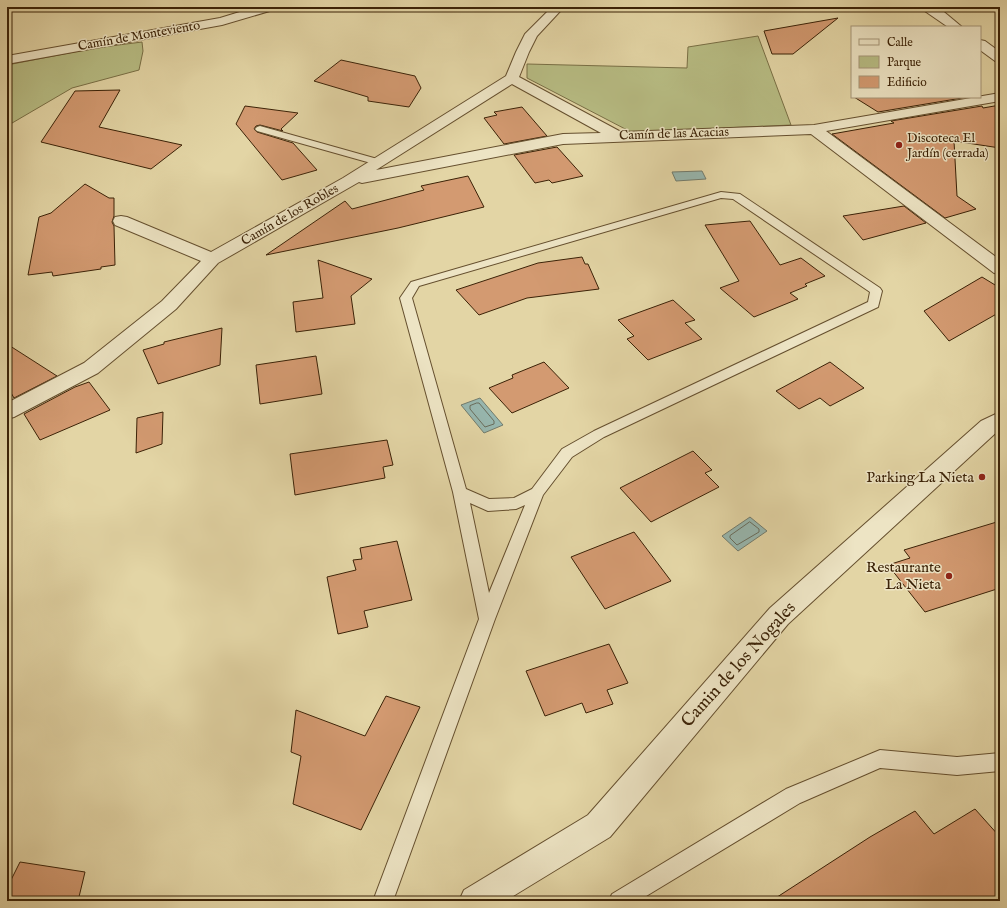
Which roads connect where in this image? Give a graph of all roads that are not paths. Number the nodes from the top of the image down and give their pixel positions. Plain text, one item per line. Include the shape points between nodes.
1 (269, 7) edge
2 (569, 7) edge
3 (924, 7) edge
4 (554, 13) edge
5 (954, 26) edge
6 (981, 45) edge
7 (1000, 58) edge
8 (7, 60) edge
9 (512, 78) junction
10 (1000, 96) edge
11 (260, 129) dead end
12 (814, 129) junction
13 (617, 136) junction
14 (378, 162) junction
15 (349, 181) junction
16 (121, 221) dead end
17 (212, 259) junction
18 (1000, 269) edge
19 (7, 412) edge
20 (1000, 420) edge
21 (460, 492) junction
22 (537, 494) junction
23 (487, 619) junction
24 (1000, 762) edge
25 (383, 901) edge
26 (475, 901) edge
27 (619, 901) edge

1 - 8 street, Camín de Monteviento via 222,21
2 - 4 street
3 - 5 street
4 - 9 street via 536,29 522,51
6 - 7 street
9 - 13 street
9 - 14 street, Camín de los Robles
10 - 12 street, Camín de las Acacias
11 - 14 lane
12 - 13 street, Camín de las Acacias
12 - 18 street
13 - 15 street, Camín de las Acacias via 563,139
14 - 15 street, Camín de los Robles
15 - 17 street, Camín de los Robles
16 - 17 street
17 - 19 street, Camín de los Robles via 170,305 91,368
20 - 26 street, Camin de los Nogales via 989,426 779,616 599,826
21 - 22 lane via 488,505 516,503
21 - 22 lane via 406,298 415,284 721,195 736,196 876,291 874,304 598,434 567,453
21 - 23 lane
22 - 23 lane
23 - 25 lane
24 - 27 lane via 957,766 880,759 793,796

